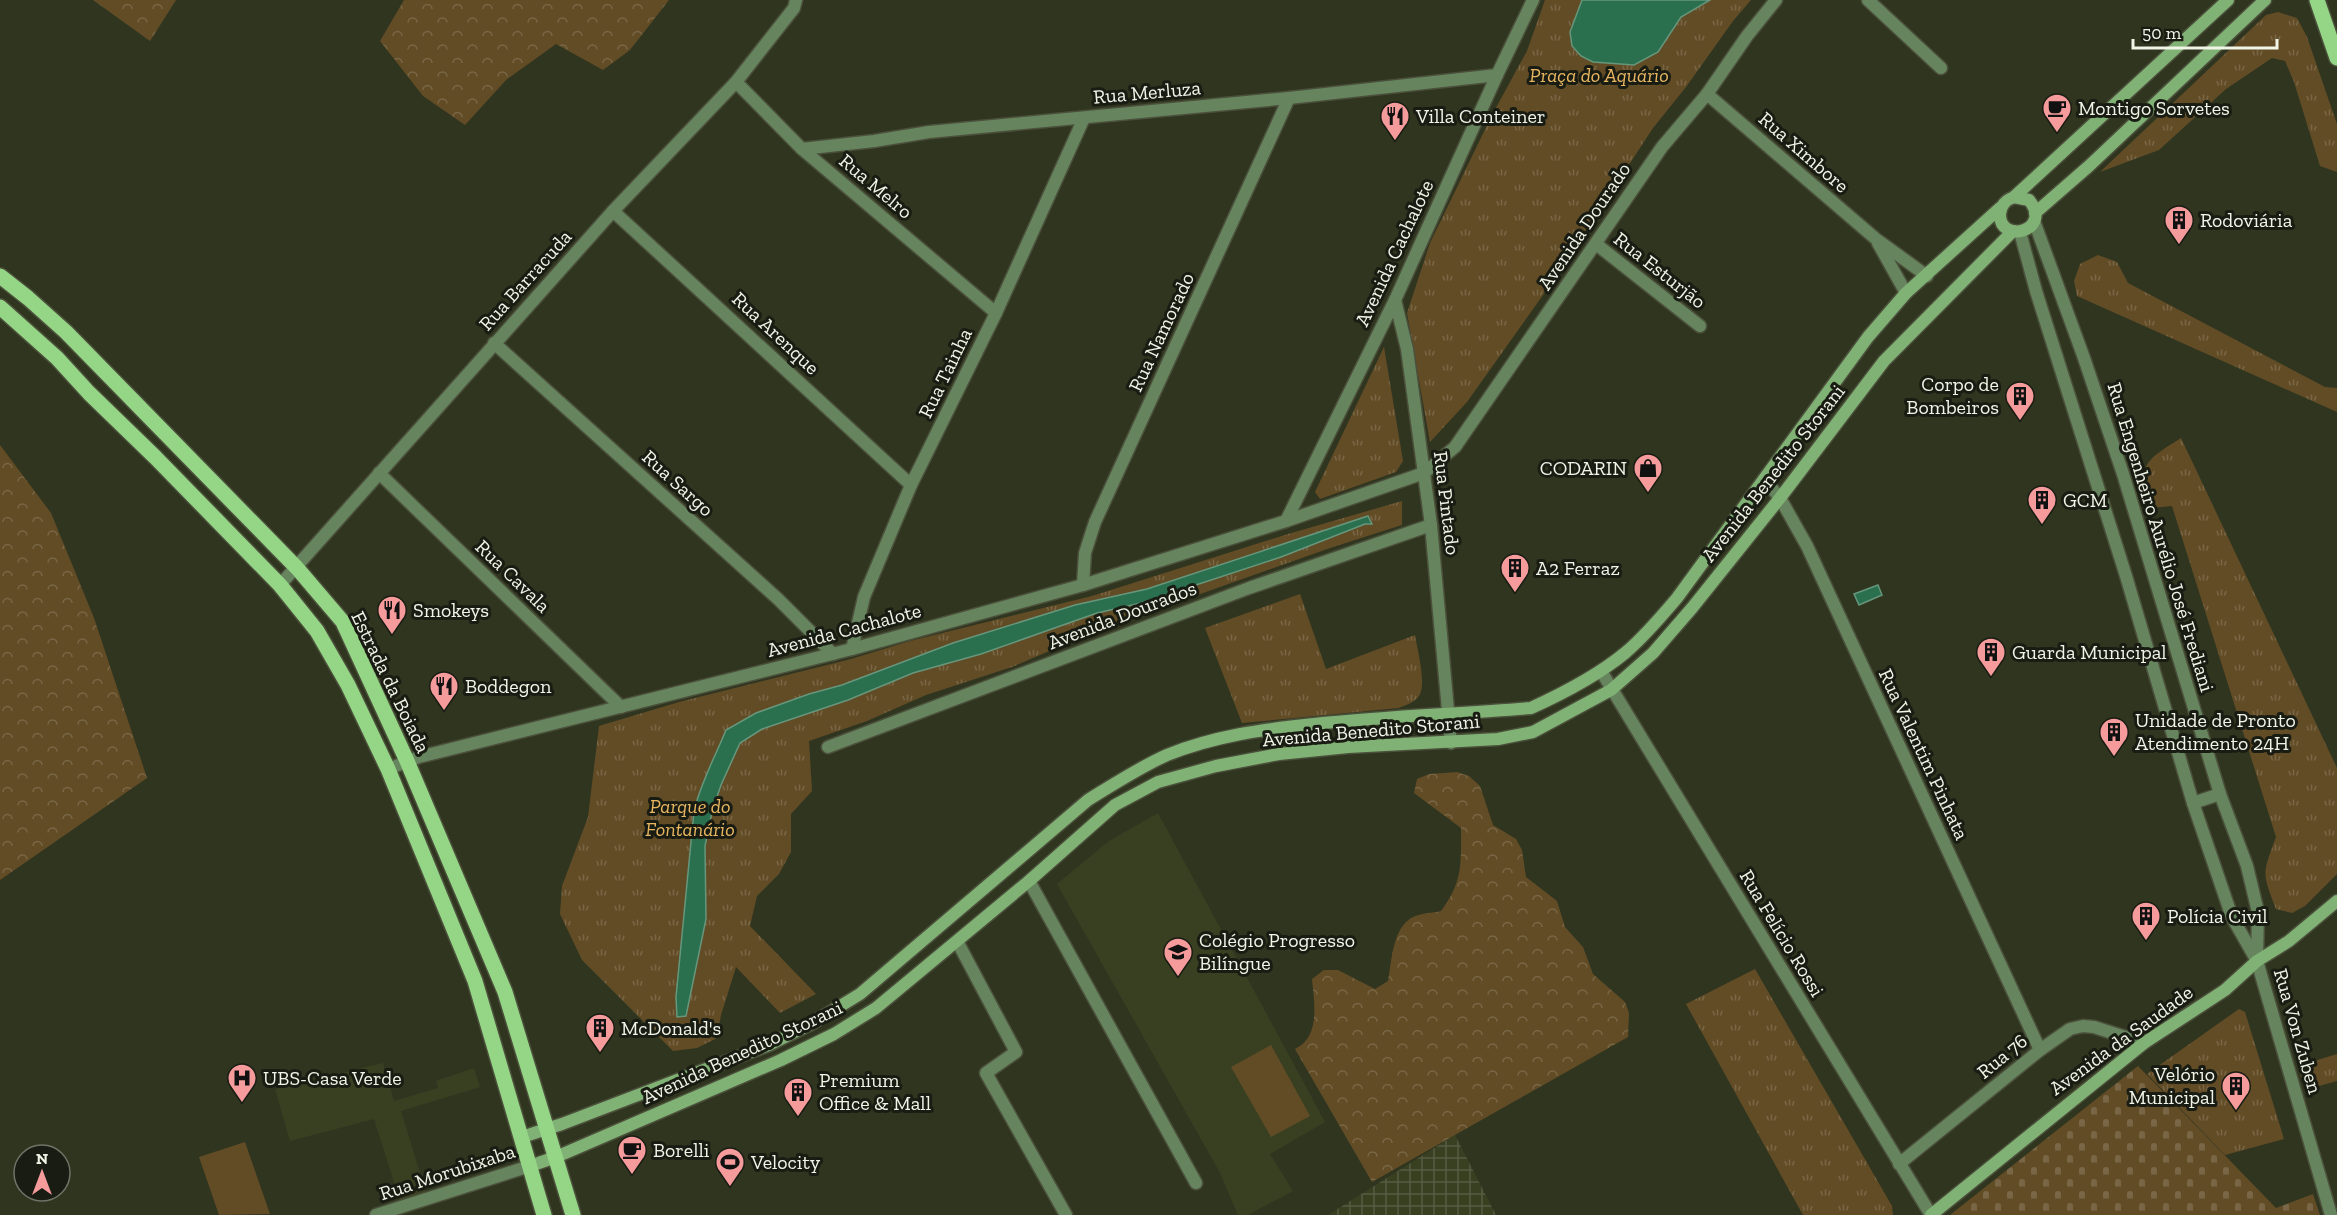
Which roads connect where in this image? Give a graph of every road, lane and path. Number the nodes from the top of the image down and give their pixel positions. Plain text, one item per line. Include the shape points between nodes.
1 (796, 0) edge
2 (1533, 0) edge
3 (1776, 0) edge
4 (1868, 0) edge
5 (2228, 0) edge
6 (2265, 0) edge
7 (2318, 0) edge
8 (2337, 58) edge
9 (1941, 68) dead end
10 (1497, 75) junction
11 (736, 82) junction
12 (1707, 94) junction
13 (1289, 98) junction
14 (1084, 118) junction
15 (802, 149) junction
16 (2014, 197) junction
17 (2000, 208) junction
18 (613, 211) junction
19 (2035, 217) junction
20 (2016, 232) junction
21 (1876, 239) junction
22 (1596, 244) junction
23 (0, 276) edge
24 (1927, 276) junction
25 (1906, 293) junction
26 (1395, 300) junction
27 (0, 307) edge
28 (996, 313) junction
29 (1700, 326) dead end
30 (494, 343) junction
31 (379, 473) junction
32 (1424, 473) junction
33 (1764, 478) junction
34 (911, 485) junction
35 (1780, 498) junction
36 (1286, 521) junction
37 (1431, 525) junction
38 (297, 568) junction
39 (280, 585) junction
40 (1083, 585) junction
41 (852, 649) junction
42 (833, 654) junction
43 (1600, 671) junction
44 (1611, 690) junction
45 (621, 706) junction
46 (1449, 713) junction
47 (1451, 743) junction
48 (828, 747) dead end
49 (407, 761) junction
50 (388, 769) junction
51 (2220, 794) junction
52 (2193, 803) junction
53 (1029, 881) junction
54 (2337, 901) edge
55 (957, 941) junction
56 (2257, 961) junction
57 (2144, 1043) junction
58 (2040, 1050) junction
59 (547, 1128) junction
60 (522, 1137) junction
61 (556, 1157) junction
62 (1899, 1164) junction
63 (530, 1166) junction
64 (1196, 1183) dead end
65 (376, 1215) edge
66 (544, 1215) edge
67 (573, 1215) edge
68 (1066, 1215) edge
69 (1931, 1215) edge
70 (2331, 1215) edge

1 - 11 street, Rua Barracuda via 794,8
2 - 10 street, Avenida Cachalote
3 - 12 street, Avenida Dourado
4 - 9 street
5 - 16 main road
6 - 19 main road
7 - 8 main road
10 - 13 street, Rua Merluza
10 - 26 street, Avenida Cachalote
11 - 15 street, Rua Melro
11 - 18 street, Rua Barracuda
12 - 21 street, Rua Ximbore
12 - 22 street, Avenida Dourado via 1662,147
13 - 14 street, Rua Merluza
13 - 40 street, Rua Namorado via 1095,522 1085,553
14 - 15 street, Rua Merluza via 929,132
14 - 28 street, Rua Tainha
15 - 28 street, Rua Melro
16 - 17 main road
16 - 19 main road via 2028,200
17 - 20 main road via 2005,227
17 - 24 main road, Avenida Benedito Storani
18 - 30 street, Rua Barracuda
18 - 34 street, Rua Arenque
19 - 20 main road via 2026,230
19 - 51 street, Rua Engenheiro Aurélio José Frediani via 2123,474
20 - 35 main road, Avenida Benedito Storani via 1884,361
20 - 52 street via 2126,576
21 - 24 street, Rua Ximbore
21 - 25 street, Rua Ximbore
22 - 29 street, Rua Esturjão
22 - 32 street, Avenida Dourado via 1455,447
23 - 38 main road, Estrada da Boiada via 66,332
24 - 25 main road, Avenida Benedito Storani
25 - 33 main road, Avenida Benedito Storani via 1868,337
26 - 32 street, Rua Pintado via 1407,349
26 - 36 street, Avenida Cachalote
27 - 39 main road, Estrada da Boiada via 57,358
28 - 34 street, Rua Tainha
30 - 31 street, Rua Barracuda
30 - 42 street, Rua Sargo via 778,599
31 - 38 street, Rua Barracuda
31 - 45 street, Rua Cavala
32 - 36 street, Avenida Cachalote
32 - 37 street, Rua Pintado
33 - 35 street, Rua Valentim Pinhata
33 - 43 main road, Avenida Benedito Storani via 1677,598 1626,653
34 - 41 street, Rua Tainha via 864,597
35 - 44 main road, Avenida Benedito Storani via 1653,653
35 - 58 street, Rua Valentim Pinhata via 1807,546
36 - 40 street, Avenida Cachalote
37 - 46 street, Rua Pintado
37 - 48 street, Avenida Dourados via 1249,588
38 - 39 street, Rua Barracuda
38 - 49 main road, Estrada da Boiada via 343,622
39 - 50 main road, Estrada da Boiada via 317,631
40 - 41 street, Avenida Cachalote
41 - 42 street, Avenida Cachalote
42 - 45 street, Avenida Cachalote
43 - 44 street, Rua Felício Rossi
43 - 46 main road, Avenida Benedito Storani via 1532,708
44 - 47 main road, Avenida Benedito Storani via 1533,732
44 - 62 street, Rua Felício Rossi
45 - 49 street, Avenida Cachalote
46 - 47 street, Rua Pintado
46 - 59 main road, Avenida Benedito Storani via 1260,730 1167,755 1088,800 860,994 769,1045
47 - 53 main road, Avenida Benedito Storani via 1279,754 1158,782 1115,805
49 - 50 street, Avenida Cachalote
49 - 59 main road, Estrada da Boiada via 505,992
50 - 60 main road, Estrada da Boiada via 475,981
51 - 52 street
51 - 56 street, Rua Engenheiro Aurélio José Frediani via 2247,866 2258,912
52 - 56 street via 2232,917
53 - 55 main road, Avenida Benedito Storani
53 - 64 street
54 - 56 main road, Avenida da Saudade via 2289,941
55 - 61 main road, Avenida Benedito Storani via 876,1008 834,1034
55 - 68 street via 1016,1052 986,1073
56 - 57 main road, Avenida da Saudade via 2225,990
56 - 70 street, Rua Von Zuben
57 - 58 street, Rua 76 via 2083,1026 2070,1029
57 - 69 main road, Avenida da Saudade
58 - 62 street, Rua 76
59 - 60 main road, Avenida Benedito Storani
59 - 61 main road, Estrada da Boiada
60 - 63 main road, Estrada da Boiada
61 - 63 main road, Avenida Benedito Storani
61 - 67 main road, Estrada da Boiada
62 - 69 street, Rua Felício Rossi
63 - 65 street, Rua Morubixaba
63 - 66 main road, Estrada da Boiada

